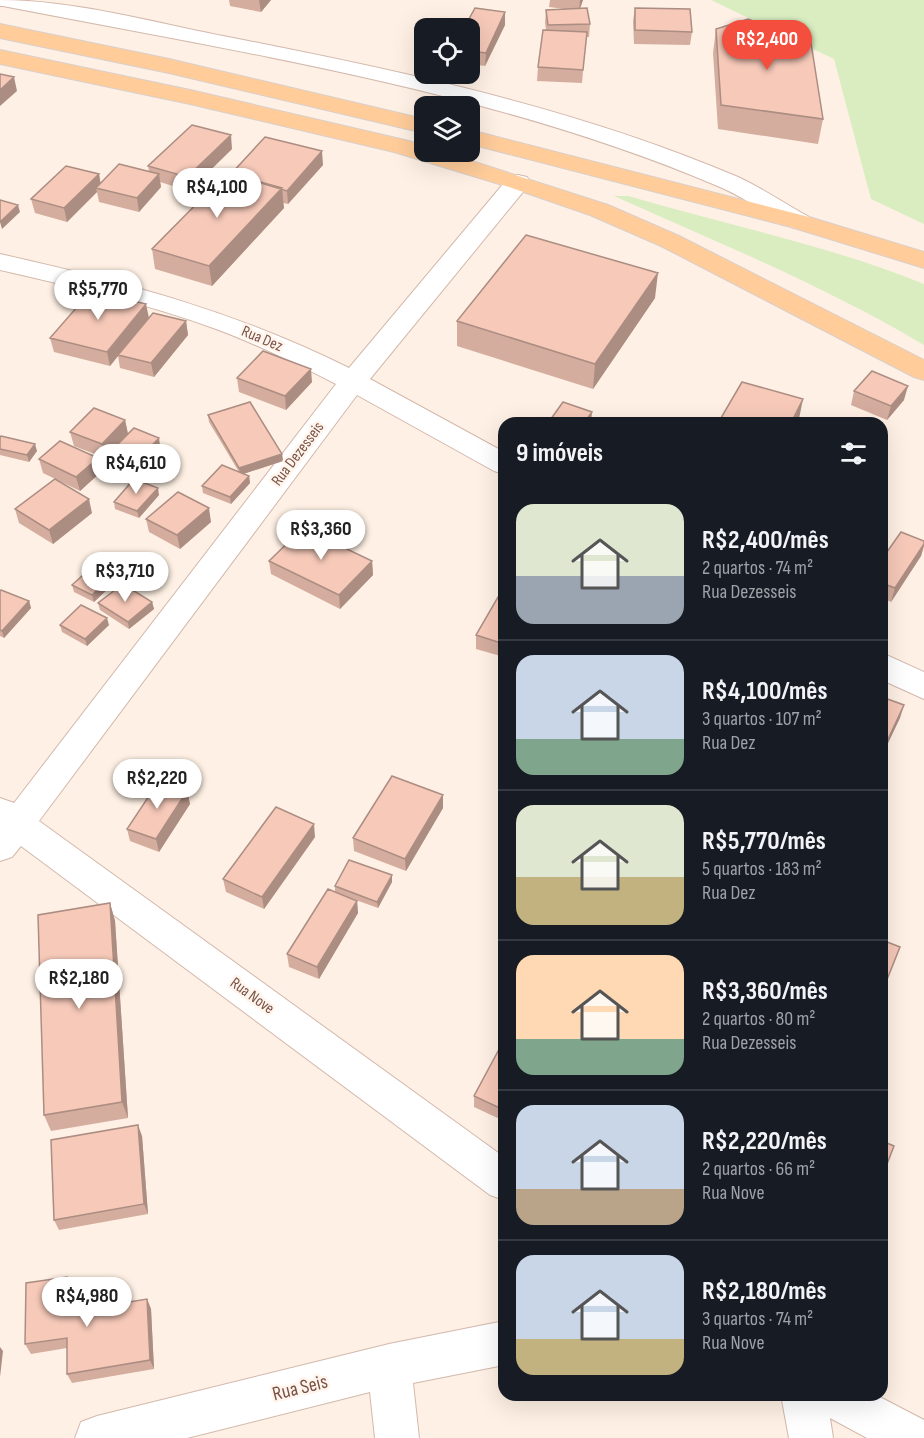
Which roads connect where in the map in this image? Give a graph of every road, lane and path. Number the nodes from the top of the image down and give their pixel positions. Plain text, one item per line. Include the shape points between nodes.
1 (3, 0) edge
2 (0, 31) edge
3 (0, 57) edge
4 (414, 124) edge
5 (480, 140) edge
6 (518, 182) junction
7 (800, 222) junction
8 (924, 260) edge
9 (0, 262) edge
10 (924, 371) edge
11 (352, 383) junction
12 (498, 461) edge
13 (888, 668) edge
14 (924, 687) edge
15 (6, 827) edge
16 (498, 1177) edge
17 (498, 1344) edge
18 (389, 1366) junction
19 (804, 1401) edge
20 (842, 1401) edge
21 (97, 1438) edge
22 (397, 1438) edge
23 (811, 1438) edge
24 (913, 1438) edge

1 - 7 street via 277,54 488,102 579,129 730,183
2 - 4 main road
3 - 6 main road via 401,146
5 - 7 main road
6 - 10 main road via 599,210 670,241
6 - 11 street, Rua Dezesseis
7 - 8 main road
9 - 11 street, Rua Dez via 151,297 257,335
11 - 12 street, Rua Dez
11 - 15 street, Rua Dezesseis
13 - 14 street
15 - 16 street, Rua Nove
17 - 18 street, Rua Seis
18 - 21 street, Rua Seis
18 - 22 street
19 - 23 street
20 - 24 street

